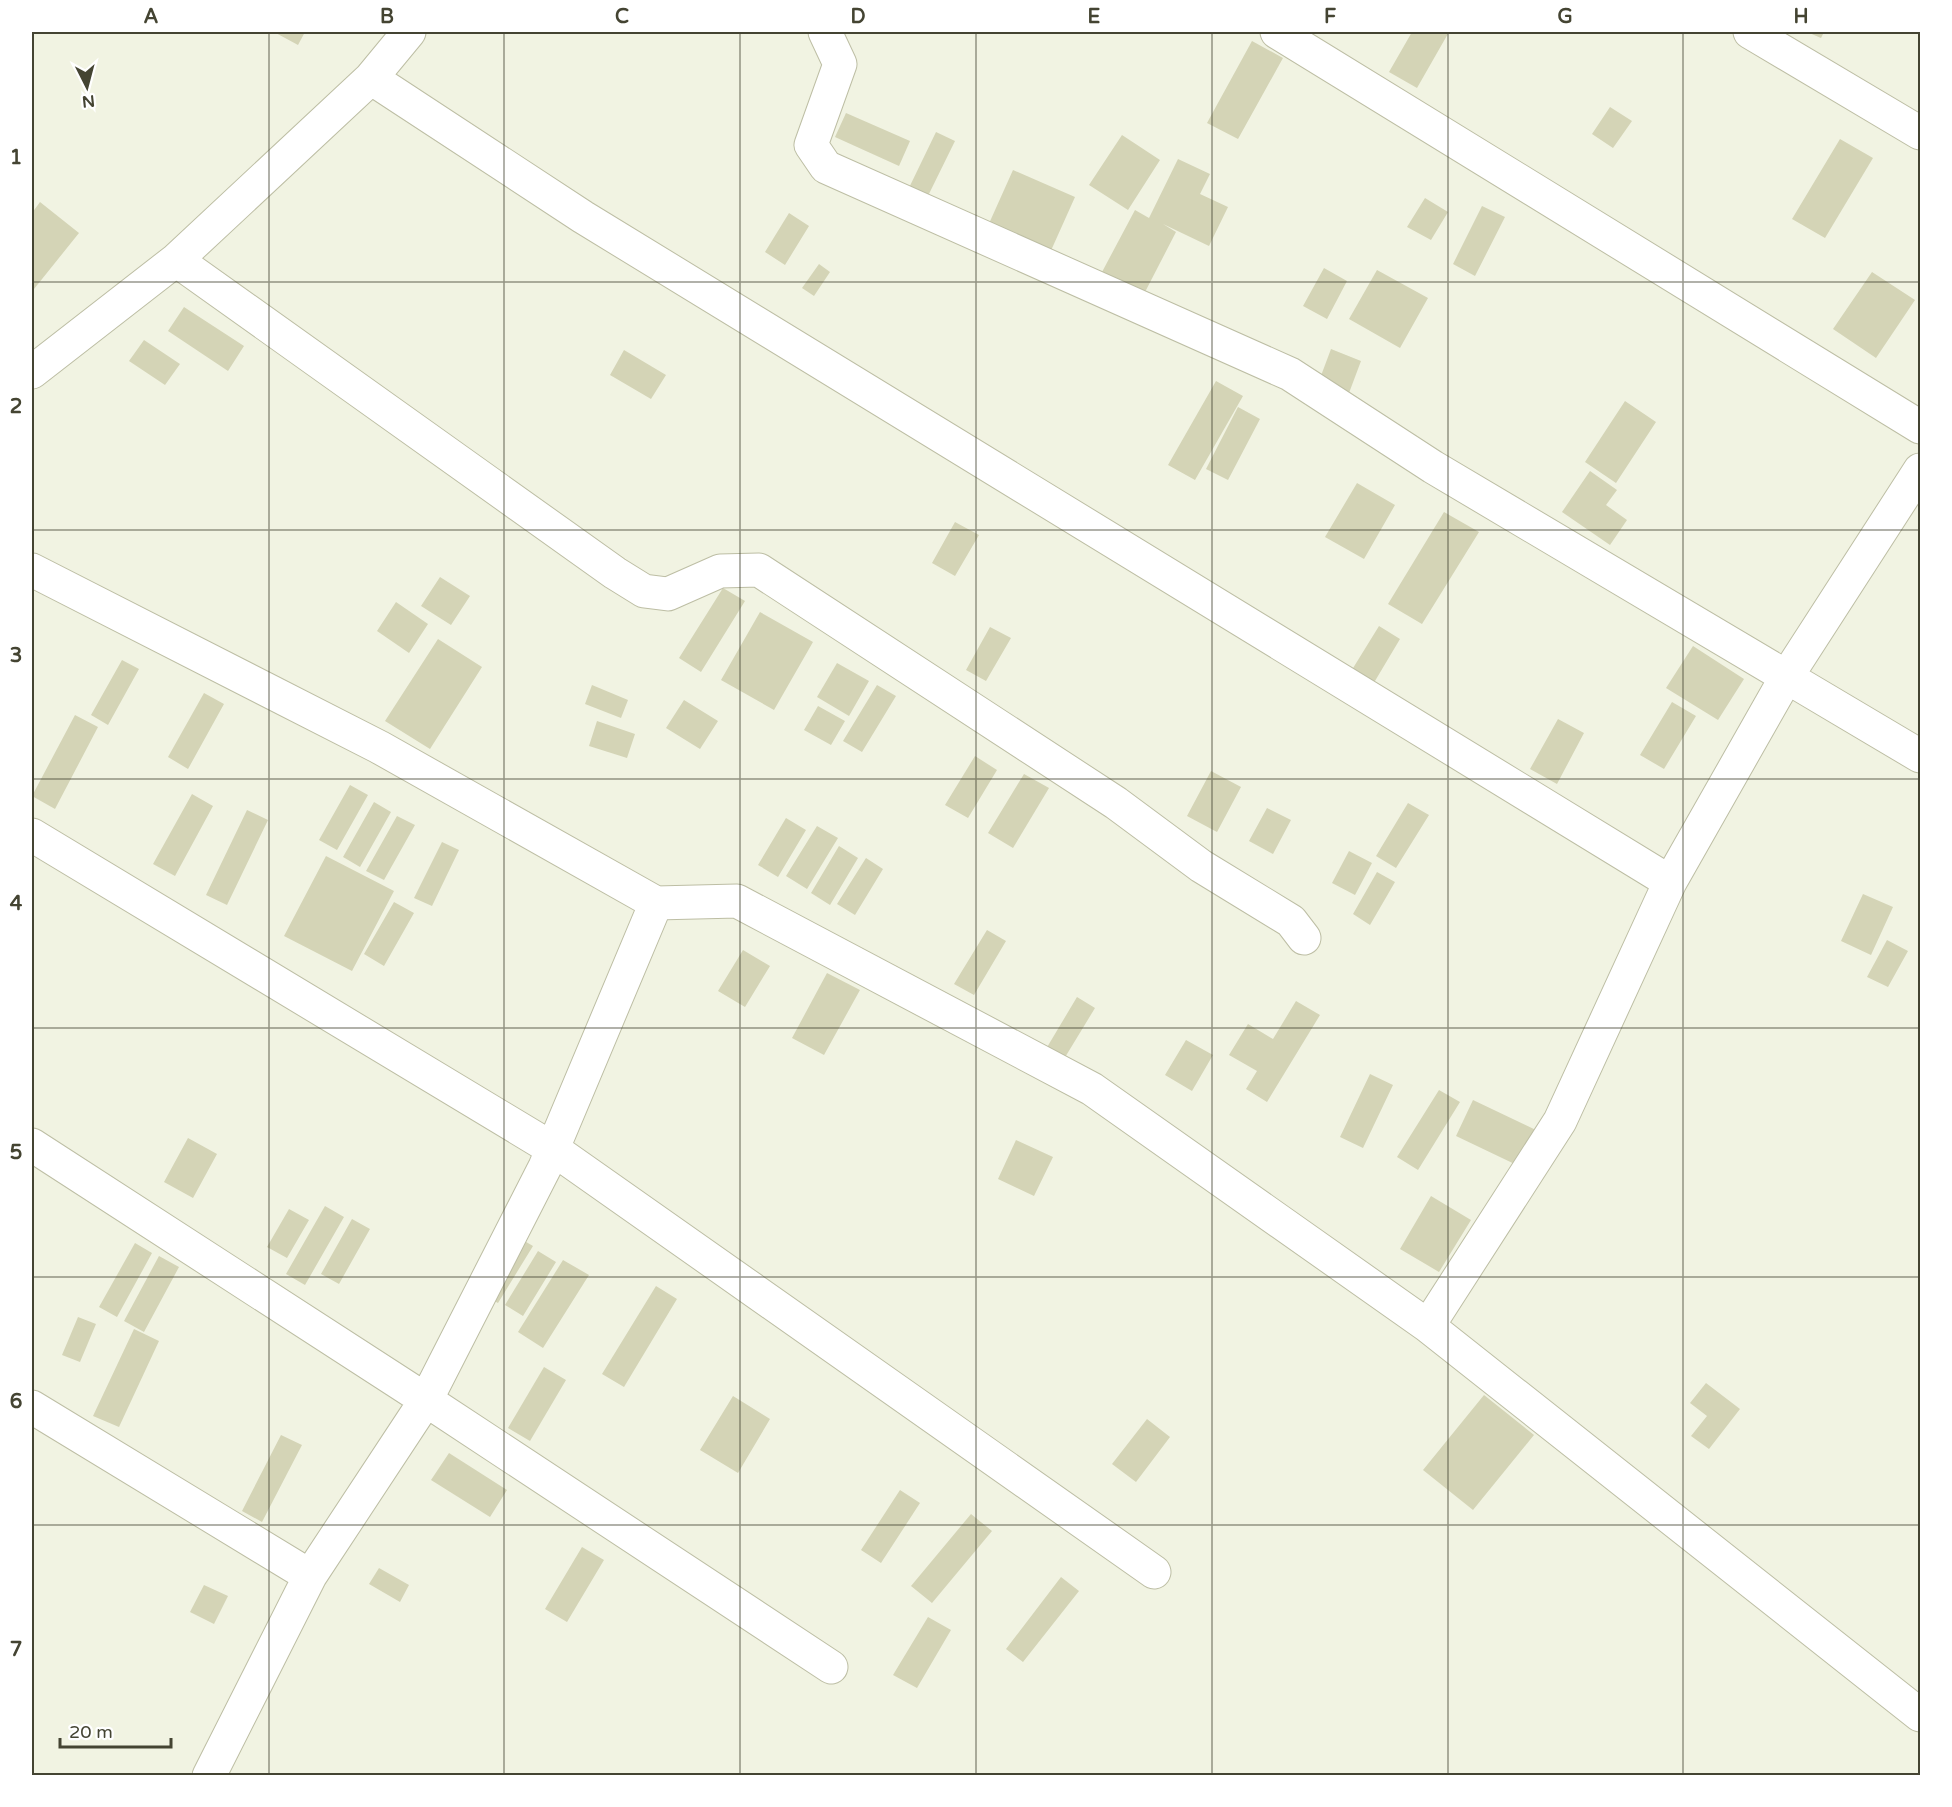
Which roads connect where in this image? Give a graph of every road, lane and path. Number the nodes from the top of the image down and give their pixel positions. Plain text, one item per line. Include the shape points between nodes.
1 (409, 32) edge
2 (825, 32) edge
3 (1277, 32) edge
4 (1750, 32) edge
5 (371, 78) junction
6 (1920, 133) edge
7 (176, 260) junction
8 (32, 372) edge
9 (1920, 427) edge
10 (1920, 470) edge
11 (32, 570) edge
12 (1787, 676) junction
13 (1920, 756) edge
14 (32, 835) edge
15 (1670, 882) junction
16 (656, 903) junction
17 (1304, 938) dead end
18 (32, 1145) edge
19 (553, 1149) junction
20 (1428, 1326) junction
21 (426, 1400) junction
22 (32, 1407) edge
23 (1154, 1572) dead end
24 (310, 1576) junction
25 (831, 1667) dead end
26 (1920, 1715) edge
27 (209, 1776) edge

1 - 5 street
2 - 12 street via 840,64 811,145 826,167 1290,374 1433,467
3 - 9 street
4 - 6 street
5 - 7 street
5 - 15 street via 583,217
7 - 8 street
7 - 17 street via 644,591 668,594 720,571 759,570 1116,803 1201,866 1291,921
10 - 12 street
11 - 16 street via 379,747
12 - 13 street
12 - 15 street
14 - 19 street
15 - 20 street via 1560,1121
16 - 19 street
16 - 20 street via 737,901 1092,1089
18 - 21 street
19 - 21 street
19 - 23 street
20 - 26 street
21 - 24 street
21 - 25 street
22 - 24 street
24 - 27 street

